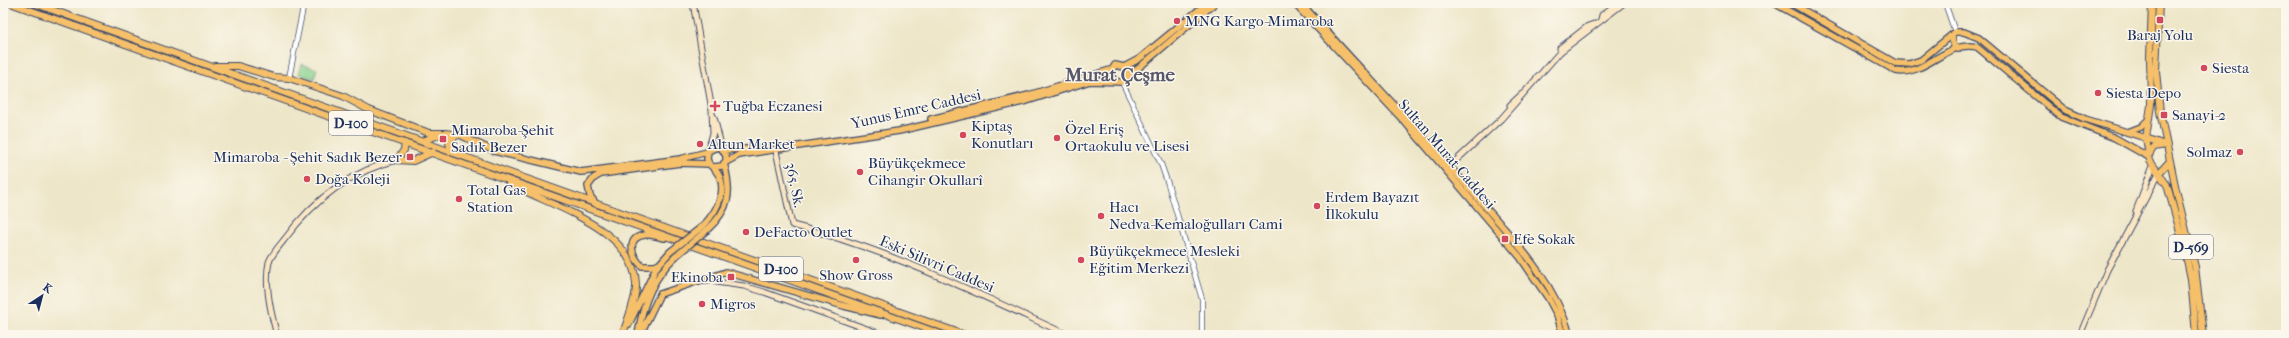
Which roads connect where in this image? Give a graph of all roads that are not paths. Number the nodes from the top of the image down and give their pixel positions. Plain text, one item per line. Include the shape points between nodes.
1 (10, 3) edge
2 (33, 3) edge
3 (304, 3) edge
4 (693, 3) edge
5 (1207, 3) edge
6 (1215, 3) edge
7 (1294, 3) edge
8 (1301, 3) edge
9 (1618, 3) edge
10 (1624, 3) edge
11 (1774, 3) edge
12 (1791, 3) edge
13 (1945, 3) edge
14 (2152, 3) edge
15 (2159, 3) edge
16 (1809, 14) junction
17 (1601, 19) junction
18 (1805, 20) junction
19 (1954, 33) junction
20 (1967, 33) junction
21 (1967, 47) junction
22 (1958, 49) junction
23 (1871, 50) junction
24 (1867, 56) junction
25 (209, 66) junction
26 (1124, 67) junction
27 (1110, 70) junction
28 (289, 78) junction
29 (1124, 80) junction
30 (1114, 81) junction
31 (2040, 90) junction
32 (2036, 95) junction
33 (712, 110) junction
34 (2149, 119) junction
35 (2105, 126) junction
36 (2128, 132) junction
37 (445, 133) junction
38 (2103, 133) junction
39 (460, 135) junction
40 (2146, 138) junction
41 (422, 141) junction
42 (405, 143) junction
43 (2166, 146) junction
44 (775, 149) junction
45 (723, 150) junction
46 (451, 151) junction
47 (433, 152) junction
48 (708, 152) junction
49 (2149, 158) junction
50 (397, 160) junction
51 (2170, 161) junction
52 (725, 162) junction
53 (711, 165) junction
54 (2153, 166) junction
55 (1448, 168) junction
56 (2159, 173) junction
57 (495, 175) junction
58 (596, 204) junction
59 (1492, 219) junction
60 (2133, 219) junction
61 (792, 225) joint
62 (705, 228) junction
63 (678, 239) junction
64 (660, 263) junction
65 (702, 280) junction
66 (892, 317) junction
67 (277, 335) edge
68 (623, 335) edge
69 (639, 335) edge
70 (884, 335) edge
71 (943, 335) edge
72 (965, 335) edge
73 (1068, 335) edge
74 (1202, 335) edge
75 (1563, 335) edge
76 (1570, 335) edge
77 (2080, 335) edge
78 (2196, 335) edge
79 (2203, 335) edge

1 - 42 highway, D-100
2 - 25 highway, D-100
3 - 28 street
4 - 33 main road
5 - 26 main road via 1140,59
6 - 29 main road
7 - 55 main road, Sultan Murat Caddesi
8 - 55 main road, Sultan Murat Caddesi
9 - 17 main road via 1602,15
10 - 17 main road
11 - 18 main road
12 - 16 main road
13 - 19 street
14 - 34 highway, D-569
15 - 43 highway, D-569 via 2156,71
16 - 18 main road
16 - 23 main road
17 - 55 main road via 1560,52 1522,97
18 - 24 main road
19 - 20 main road
19 - 22 main road via 1953,44
19 - 23 main road via 1924,57 1910,64 1896,63
20 - 21 main road
20 - 31 main road via 1979,38
21 - 22 main road
21 - 32 main road via 1981,49
22 - 24 main road via 1919,68 1903,72 1886,67
23 - 24 main road
25 - 28 highway via 238,66 274,77
25 - 41 highway, D-100
26 - 27 main road via 1115,65
26 - 29 main road via 1127,73
27 - 30 main road via 1110,76
27 - 44 main road, Yunus Emre Caddesi via 1029,95 902,128
28 - 37 highway via 343,96 369,110 429,133
29 - 30 main road
29 - 74 street via 1168,184 1202,299
30 - 44 main road via 1090,81 1027,101 898,131
31 - 32 main road
31 - 35 main road via 2065,110
32 - 38 main road via 2062,116
33 - 45 main road
33 - 48 main road via 713,133
34 - 36 main road via 2141,127
34 - 40 highway, D-569
35 - 36 main road
35 - 38 main road
36 - 40 main road
37 - 39 highway
37 - 41 highway
38 - 49 main road
39 - 46 highway via 450,139
39 - 48 main road via 494,151 581,172 680,159
40 - 43 highway
40 - 49 highway, D-569
41 - 46 highway, D-100
42 - 47 highway, D-100
42 - 50 highway via 404,150
43 - 49 highway via 2154,147
43 - 51 highway, D-569
44 - 45 main road, Yunus Emre Caddesi
44 - 52 main road via 739,156
44 - 61 main road, 365. Sk.
45 - 48 main road via 717,147
45 - 52 main road
46 - 58 highway, D-100
47 - 50 highway via 413,161
47 - 57 highway, D-100
48 - 53 main road via 706,159
49 - 54 highway, D-569
50 - 67 main road via 365,170 319,200 301,218 271,257 269,287
51 - 56 highway
51 - 79 highway, D-569 via 2195,267
52 - 53 main road via 719,167
52 - 62 main road via 728,202 723,214
53 - 58 main road via 680,163 600,174 588,186 590,196
53 - 62 main road via 722,184 721,196 717,210
54 - 56 highway, D-569
54 - 60 main road
55 - 59 main road, Sultan Murat Caddesi
56 - 60 main road
56 - 78 highway, D-569 via 2169,193 2188,264
57 - 63 highway, D-100
57 - 68 highway via 531,196 598,226 621,247 632,266 636,284
58 - 72 highway, D-100
59 - 75 main road, Sultan Murat Caddesi via 1548,298
59 - 76 main road via 1547,284 1558,302
60 - 77 main road via 2107,270
61 - 73 main road, Eski Silivri Caddesi via 853,241 962,286
62 - 64 main road, bridge via 670,252
62 - 69 main road, bridge via 662,270 643,312
63 - 64 main road via 646,235 636,239 632,247 636,261 648,267
63 - 66 highway, D-100
64 - 68 main road
65 - 66 main road via 726,272
65 - 69 main road via 660,294
65 - 70 main road via 744,286 764,292
66 - 71 highway, D-100

